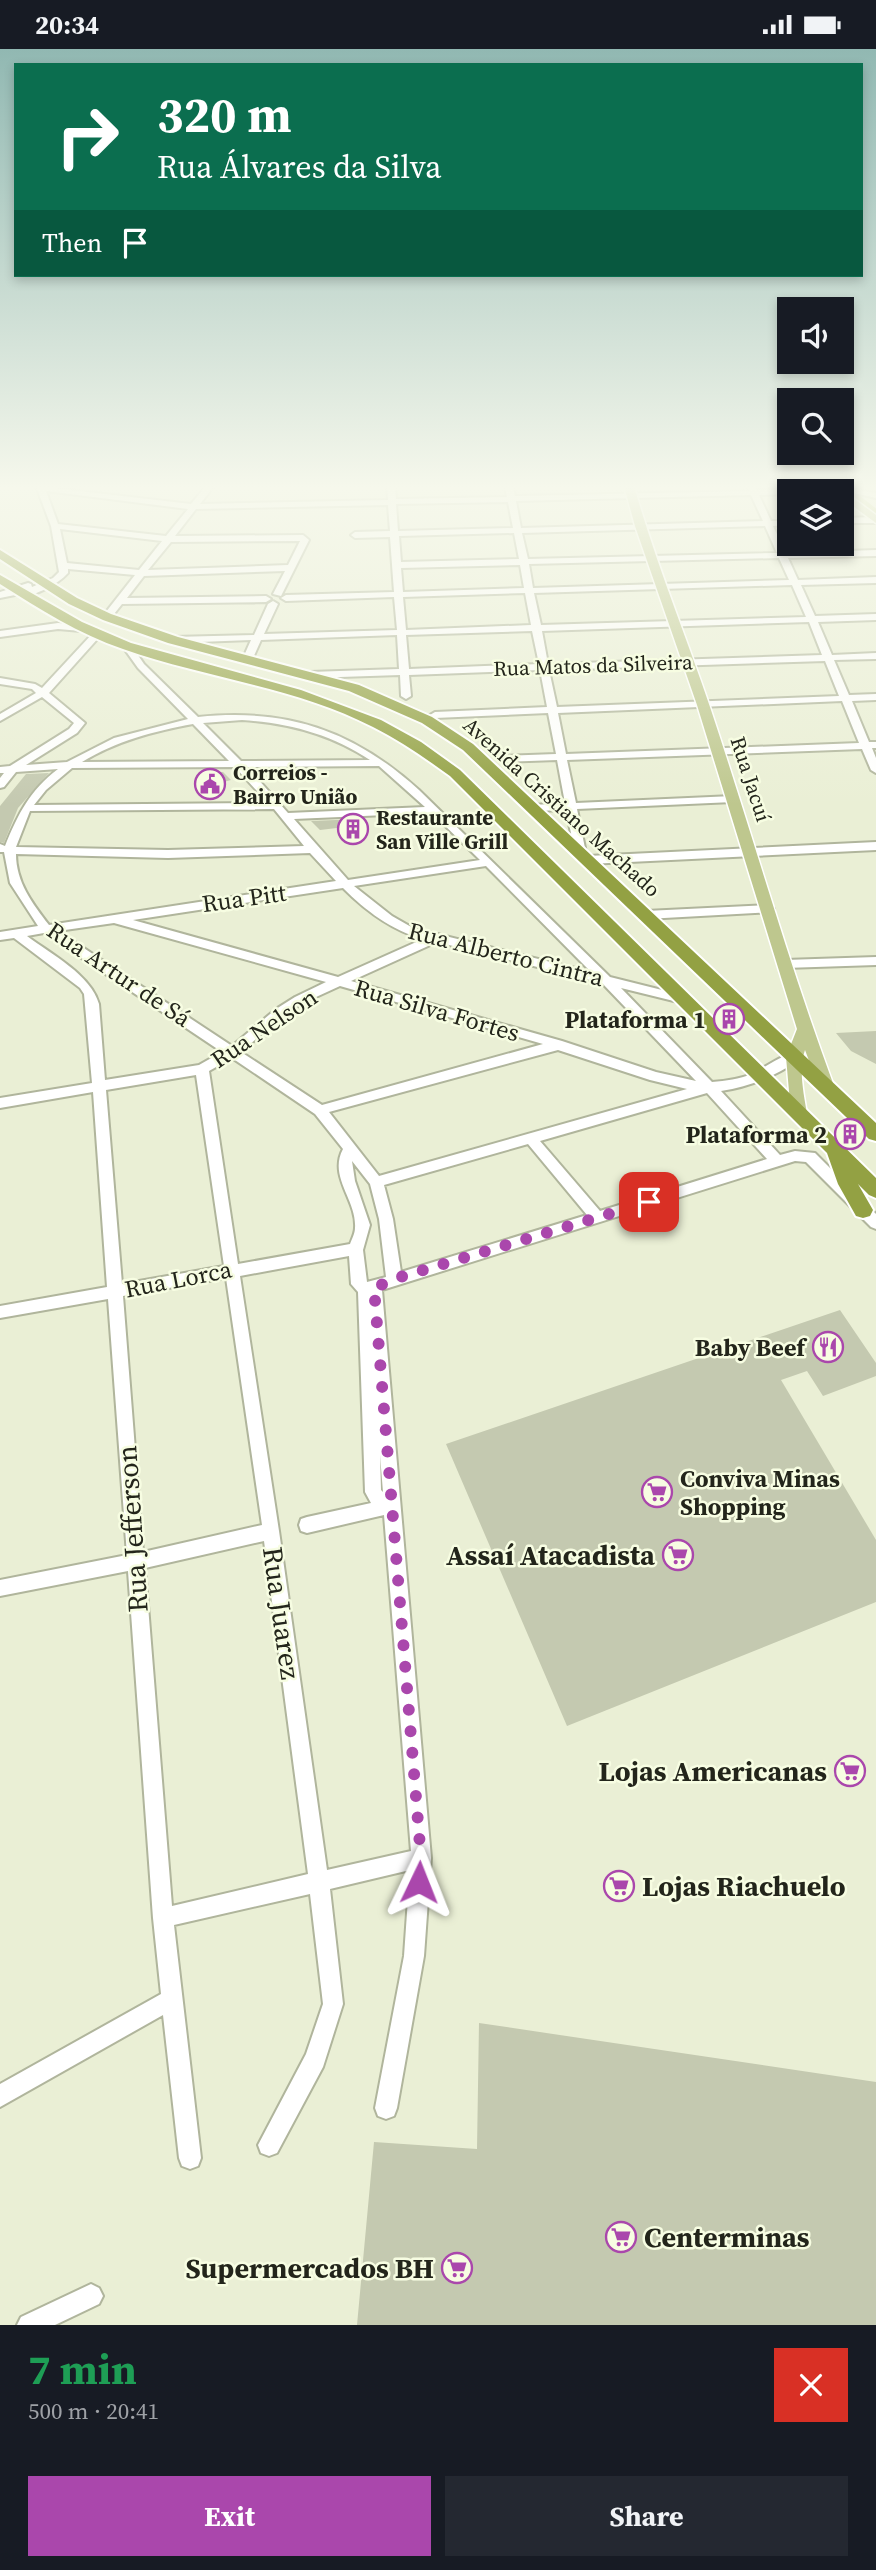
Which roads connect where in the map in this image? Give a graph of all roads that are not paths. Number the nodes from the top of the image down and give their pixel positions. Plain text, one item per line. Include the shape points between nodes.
1 (62, 592) edge
2 (126, 592) edge
3 (283, 592) edge
4 (457, 592) edge
5 (530, 592) edge
6 (662, 592) edge
7 (799, 592) edge
8 (22, 593) joint
9 (0, 594) edge
10 (399, 594) junction
11 (282, 596) junction
12 (119, 601) junction
13 (269, 601) junction
14 (107, 617) junction
15 (876, 617) edge
16 (812, 619) junction
17 (59, 622) junction
18 (674, 623) junction
19 (538, 627) junction
20 (402, 631) junction
21 (0, 633) edge
22 (96, 635) junction
23 (258, 636) junction
24 (173, 640) junction
25 (128, 647) junction
26 (155, 655) junction
27 (876, 656) edge
28 (248, 658) junction
29 (827, 658) junction
30 (688, 662) junction
31 (141, 666) junction
32 (545, 667) junction
33 (404, 672) junction
34 (310, 675) junction
35 (0, 681) edge
36 (44, 692) junction
37 (406, 696) dead end
38 (876, 697) edge
39 (846, 699) junction
40 (703, 705) junction
41 (552, 710) junction
42 (435, 715) dead end
43 (0, 718) edge
44 (192, 719) junction
45 (871, 745) edge
46 (717, 750) junction
47 (563, 755) junction
48 (503, 759) dead end
49 (384, 763) junction
50 (237, 764) junction
51 (69, 765) junction
52 (14, 768) junction
53 (0, 770) edge
54 (876, 770) edge
55 (0, 785) edge
56 (733, 799) junction
57 (572, 806) junction
58 (26, 808) junction
59 (534, 808) junction
60 (434, 810) junction
61 (282, 811) junction
62 (876, 846) edge
63 (5, 849) edge
64 (316, 849) junction
65 (751, 852) junction
66 (584, 856) junction
67 (489, 862) junction
68 (345, 884) junction
69 (768, 909) junction
70 (646, 915) junction
71 (112, 918) junction
72 (46, 929) junction
73 (8, 935) edge
74 (435, 938) junction
75 (876, 961) edge
76 (785, 964) junction
77 (606, 980) junction
78 (337, 982) junction
79 (685, 1000) junction
80 (805, 1029) junction
81 (560, 1045) junction
82 (234, 1051) junction
83 (794, 1057) junction
84 (202, 1069) junction
85 (762, 1076) junction
86 (826, 1086) junction
87 (712, 1087) junction
88 (98, 1088) junction
89 (0, 1103) edge
90 (320, 1109) junction
91 (799, 1114) junction
92 (876, 1134) edge
93 (532, 1140) junction
94 (833, 1146) junction
95 (350, 1149) junction
96 (778, 1161) junction
97 (376, 1182) junction
98 (876, 1190) edge
99 (869, 1217) edge
100 (598, 1218) junction
101 (356, 1249) junction
102 (231, 1269) junction
103 (394, 1279) junction
104 (369, 1288) junction
105 (116, 1291) junction
106 (0, 1312) edge
107 (390, 1506) junction
108 (307, 1525) dead end
109 (271, 1531) junction
110 (134, 1562) junction
111 (0, 1588) edge
112 (421, 1858) junction
113 (320, 1881) junction
114 (163, 1918) junction
115 (172, 1999) junction
116 (0, 2096) edge
117 (386, 2108) dead end
118 (269, 2145) dead end
119 (190, 2158) dead end
120 (91, 2296) dead end
121 (29, 2325) edge

1 - 14 highway, Avenida Cristiano Machado
2 - 12 street
3 - 11 street
4 - 10 street
5 - 19 street
6 - 18 main road, Rua Jacuí
7 - 16 street
8 - 9 street
8 - 17 highway, Avenida Cristiano Machado
10 - 11 street
10 - 20 street
11 - 13 street
12 - 13 street
12 - 14 street
13 - 23 street
14 - 24 highway, Avenida Cristiano Machado
15 - 16 street
16 - 18 street
16 - 29 street
17 - 21 street
17 - 22 highway, Avenida Cristiano Machado
18 - 19 street
18 - 30 main road, Rua Jacuí
19 - 20 street
19 - 32 street
20 - 23 street
20 - 33 street
22 - 25 highway, Avenida Cristiano Machado
22 - 36 street
23 - 24 street
23 - 28 street
24 - 28 highway, Avenida Cristiano Machado
25 - 26 highway, Avenida Cristiano Machado
25 - 31 street, Rua Alberto Cintra
26 - 31 street via 144,658
26 - 79 highway, Avenida Cristiano Machado via 292,690 389,728 419,745 454,773
27 - 29 street, Rua Matos da Silveira
28 - 34 highway, Avenida Cristiano Machado
29 - 30 street, Rua Matos da Silveira
29 - 39 street
30 - 32 street, Rua Matos da Silveira
30 - 40 main road, Rua Jacuí
31 - 44 street, Rua Alberto Cintra
32 - 33 street, Rua Matos da Silveira
32 - 41 street
33 - 34 street, Rua Matos da Silveira
33 - 37 street
34 - 59 highway, Avenida Cristiano Machado via 364,692 427,720 468,747
35 - 36 street
36 - 43 street
36 - 52 street via 80,719 76,729
38 - 39 street
39 - 40 street
39 - 45 street
40 - 41 street
40 - 46 main road, Rua Jacuí
41 - 42 street
41 - 47 street
44 - 49 street via 242,715 303,725
44 - 50 street, Rua Alberto Cintra
44 - 51 street via 120,739
45 - 46 street
45 - 54 street
46 - 47 street
46 - 56 main road, Rua Jacuí
47 - 48 street
47 - 57 street
49 - 50 street
49 - 60 street
50 - 51 street
50 - 61 street, Rua Alberto Cintra
51 - 52 street
51 - 58 street via 43,786
52 - 53 street
52 - 55 street
56 - 57 street
56 - 65 main road, Rua Jacuí
57 - 59 street
57 - 66 street
58 - 61 street
58 - 63 street
59 - 66 highway, Avenida Cristiano Machado
60 - 61 street
60 - 67 street
61 - 64 street, Rua Alberto Cintra
62 - 65 street
63 - 64 street via 168,853
63 - 72 street, Rua Artur de Sá via 18,890
64 - 68 street, Rua Alberto Cintra
65 - 66 street
65 - 69 main road, Rua Jacuí
66 - 70 highway, Avenida Cristiano Machado
67 - 68 street, Rua Pitt
67 - 77 street
68 - 71 street, Rua Pitt
68 - 74 street, Rua Alberto Cintra via 384,919
69 - 70 street
69 - 76 main road, Rua Jacuí
70 - 83 highway, Avenida Cristiano Machado
71 - 72 street, Rua Pitt
71 - 78 street, Rua Silva Fortes
72 - 73 street, Rua Pitt
72 - 82 street, Rua Artur de Sá
73 - 88 street, Rua Jefferson via 90,993
74 - 77 street, Rua Alberto Cintra
74 - 78 street, Rua Nelson
75 - 76 street
76 - 80 main road, Rua Jacuí
77 - 79 street, Rua Alberto Cintra
77 - 87 street
78 - 81 street, Rua Silva Fortes
78 - 82 street, Rua Nelson via 280,1012
79 - 85 highway, Avenida Cristiano Machado
80 - 83 main road
80 - 86 main road, Rua Jacuí
81 - 87 street, Rua Silva Fortes via 684,1084
81 - 90 street
82 - 84 street, Rua Nelson
82 - 90 street, Rua Artur de Sá
83 - 85 street
83 - 86 highway, Avenida Cristiano Machado
83 - 91 main road
84 - 88 street, Rua Nelson
84 - 102 street, Rua Juarez
85 - 87 street, Rua Silva Fortes
85 - 91 highway, Avenida Cristiano Machado
86 - 92 highway, Avenida Cristiano Machado
87 - 93 street
87 - 96 street
88 - 89 street, Rua Nelson
88 - 105 street, Rua Jefferson
90 - 95 street, Rua Artur de Sá
91 - 94 highway, Avenida Cristiano Machado
93 - 97 street
93 - 100 street
94 - 98 highway, Avenida Cristiano Machado
94 - 99 highway via 848,1184
95 - 97 street, Rua Artur de Sá
95 - 101 street via 346,1172 363,1224
96 - 99 street via 810,1157
96 - 100 street
97 - 103 street, Rua Artur de Sá
100 - 103 street
101 - 102 street, Rua Lorca
101 - 104 street via 358,1284
102 - 105 street, Rua Lorca
102 - 109 street, Rua Juarez
103 - 104 street
104 - 107 street
105 - 106 street, Rua Lorca
105 - 110 street, Rua Jefferson
107 - 108 street
107 - 112 street
109 - 110 street
109 - 113 street, Rua Juarez
110 - 111 street
110 - 114 street, Rua Jefferson
112 - 113 street
112 - 117 street via 414,1955
113 - 114 street
113 - 118 street, Rua Juarez via 332,2004 315,2059
114 - 115 street, Rua Jefferson
115 - 116 street
115 - 119 street, Rua Jefferson
120 - 121 street

